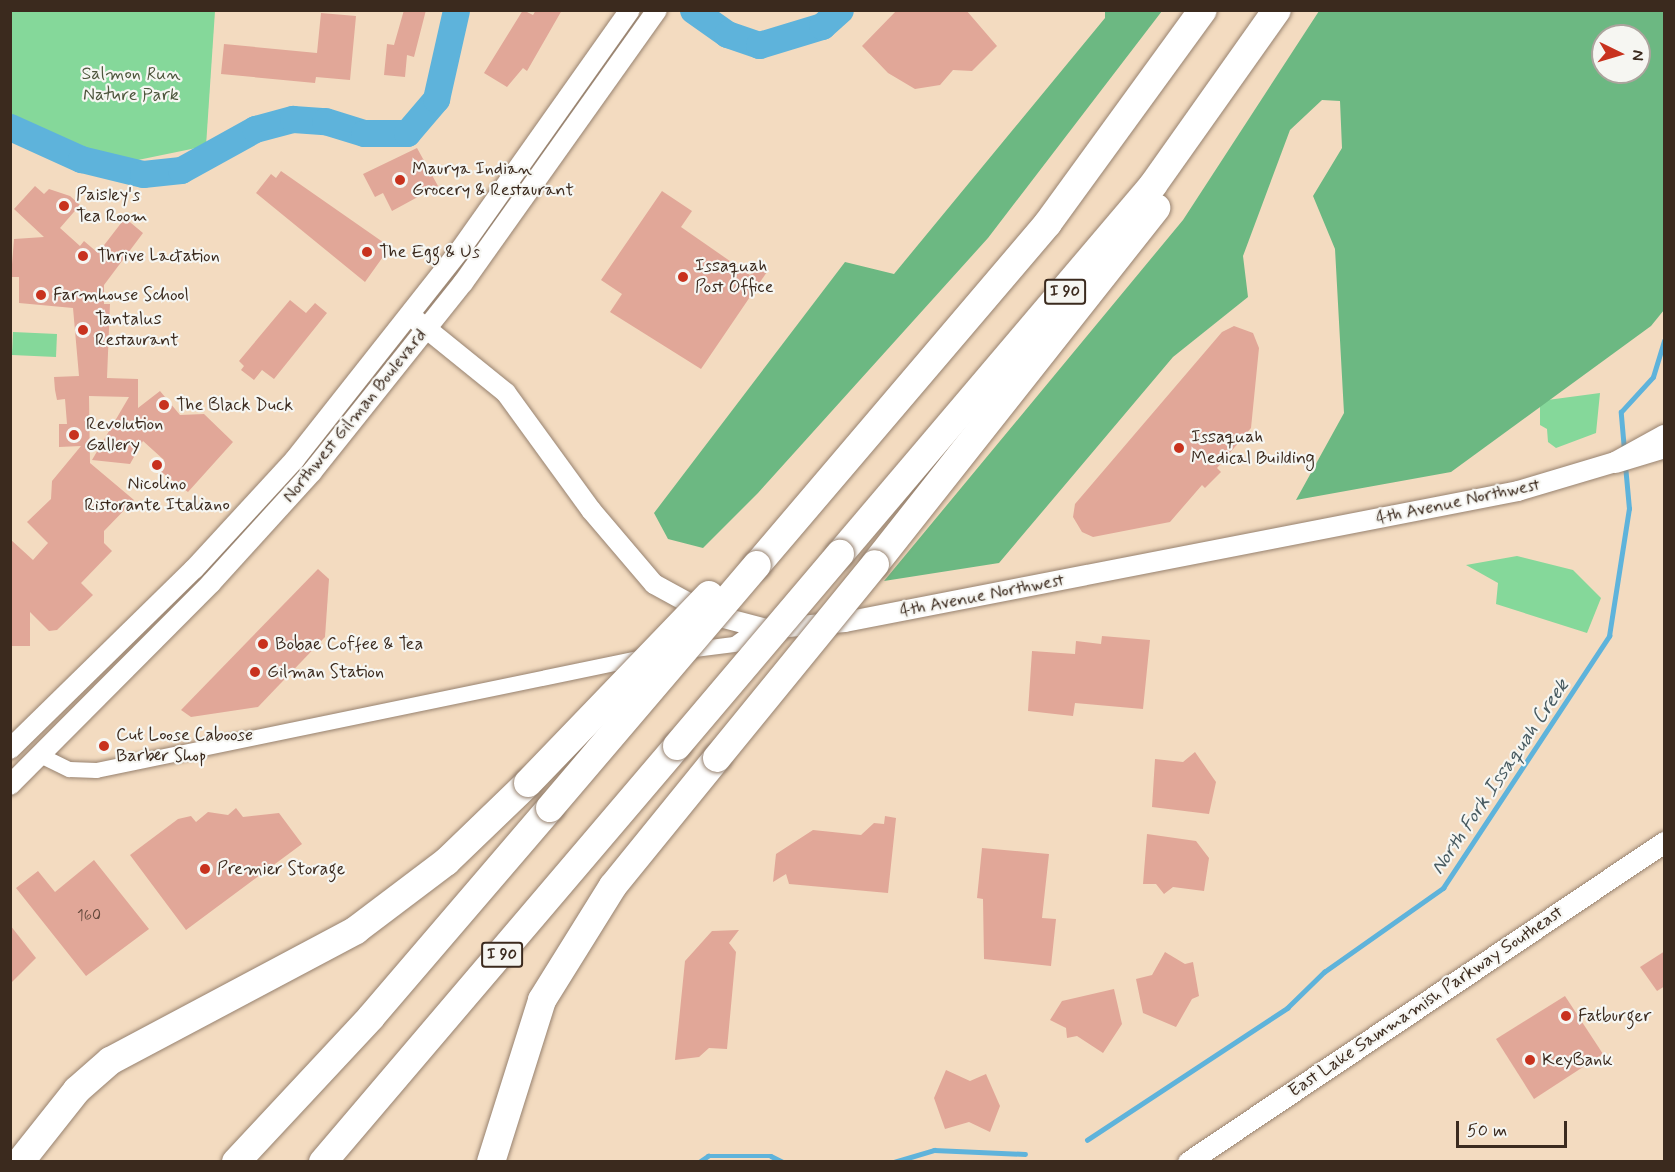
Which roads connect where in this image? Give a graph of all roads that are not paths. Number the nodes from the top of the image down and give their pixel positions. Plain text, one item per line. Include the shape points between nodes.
1 (1203, 10) edge
2 (629, 12) edge
3 (1276, 14) edge
4 (652, 17) edge
5 (1236, 74) junction
6 (411, 316) junction
7 (427, 329) junction
8 (1656, 445) edge
9 (1608, 465) joint
10 (750, 564) junction
11 (757, 627) junction
12 (10, 748) edge
13 (42, 756) junction
14 (10, 785) edge
15 (1665, 842) edge
16 (575, 948) junction
17 (43, 1130) junction
18 (10, 1156) edge
19 (20, 1161) edge
20 (236, 1161) edge
21 (323, 1161) edge
22 (491, 1161) edge
23 (507, 1161) edge
24 (1188, 1161) edge

1 - 10 highway via 1103,155 831,478
2 - 6 street, Northwest Gilman Boulevard
3 - 5 highway, I 90
4 - 7 street, Northwest Gilman Boulevard
5 - 16 highway, bridge via 1125,253 620,878
5 - 21 highway, I 90, bridge via 1099,251
6 - 7 street, 4th Avenue Northwest
6 - 12 street, Northwest Gilman Boulevard via 221,541
7 - 11 street, 4th Avenue Northwest via 513,402 591,510 654,584 709,614
7 - 13 street, Northwest Gilman Boulevard via 299,487
8 - 9 main road
9 - 11 street, 4th Avenue Northwest via 1435,508 868,618 801,628
10 - 17 highway, bridge via 528,783 402,897 321,950 131,1047 94,1074
10 - 20 highway, bridge via 372,1017
11 - 13 street via 734,644 598,664 96,770 69,769
13 - 14 street, Northwest Gilman Boulevard
15 - 24 main road, East Lake Sammamish Parkway Southeast
16 - 22 highway via 542,1000
16 - 23 highway
17 - 18 highway
17 - 19 highway

